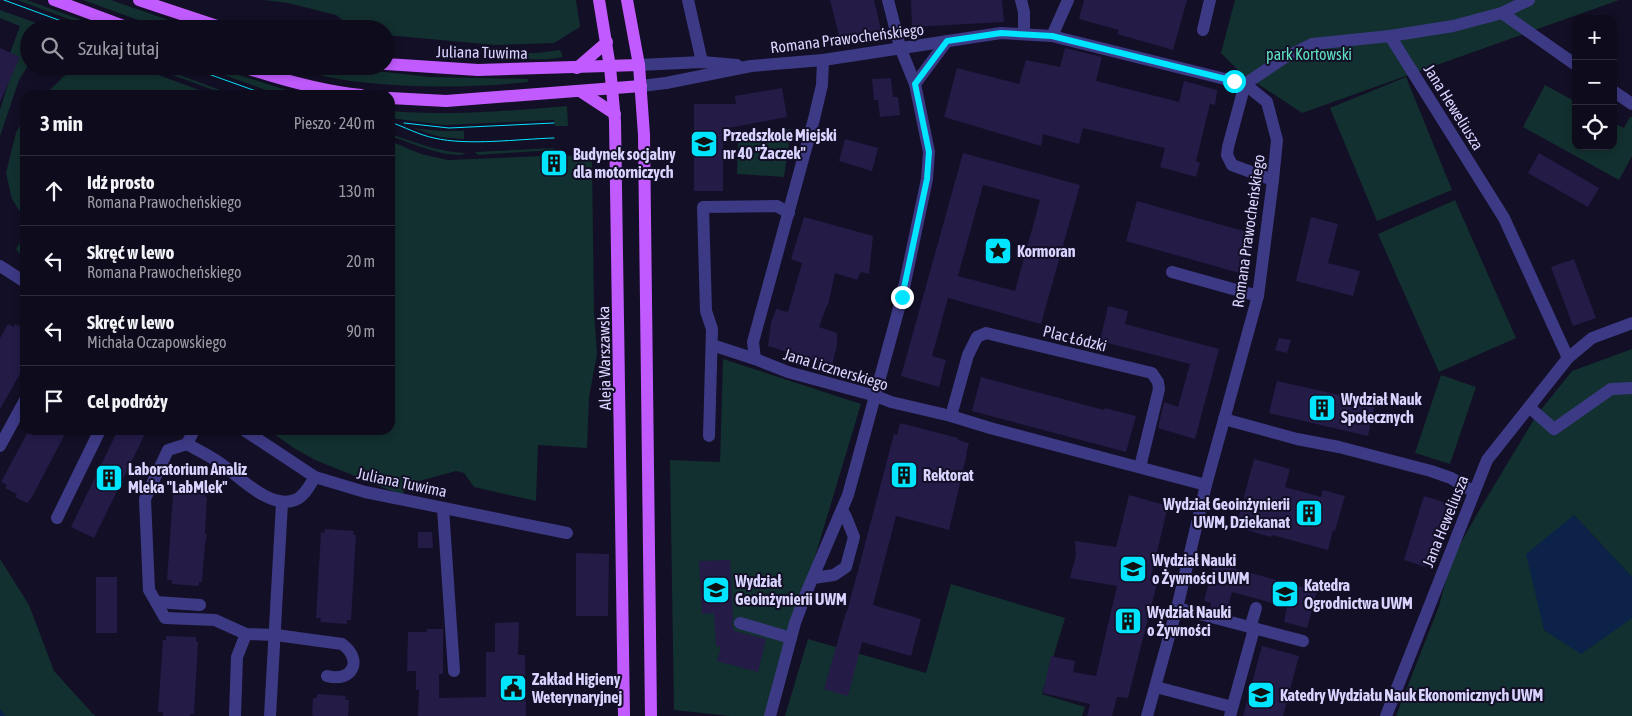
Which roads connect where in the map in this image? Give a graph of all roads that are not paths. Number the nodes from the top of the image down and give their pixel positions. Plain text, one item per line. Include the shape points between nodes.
1 (54, 0) edge
2 (139, 0) edge
3 (599, 0) edge
4 (627, 0) edge
5 (688, 0) edge
6 (888, 0) edge
7 (1021, 0) edge
8 (1068, 0) edge
9 (1210, 0) edge
10 (1529, 0) edge
11 (1502, 13) junction
12 (108, 20) edge
13 (199, 20) edge
14 (1203, 30) dead end
15 (1024, 33) junction
16 (1052, 36) junction
17 (1390, 36) junction
18 (947, 41) junction
19 (607, 42) junction
20 (900, 47) junction
21 (823, 60) junction
22 (702, 62) junction
23 (1572, 63) edge
24 (395, 65) edge
25 (639, 65) junction
26 (610, 66) junction
27 (752, 66) junction
28 (576, 68) junction
29 (270, 75) edge
30 (915, 84) junction
31 (1245, 84) junction
32 (641, 86) junction
33 (612, 87) junction
34 (330, 90) edge
35 (580, 91) junction
36 (1617, 94) edge
37 (395, 98) edge
38 (1632, 104) edge
39 (615, 114) junction
40 (1273, 180) junction
41 (789, 213) junction
42 (0, 266) edge
43 (1172, 272) dead end
44 (20, 279) edge
45 (1258, 296) junction
46 (1626, 310) dead end
47 (1631, 323) edge
48 (712, 344) junction
49 (1568, 358) junction
50 (755, 359) junction
51 (1632, 388) edge
52 (876, 396) junction
53 (1529, 408) junction
54 (20, 411) edge
55 (951, 416) junction
56 (1224, 419) junction
57 (98, 435) edge
58 (192, 435) edge
59 (252, 435) edge
60 (709, 436) dead end
61 (187, 444) junction
62 (0, 446) edge
63 (1140, 467) junction
64 (315, 477) junction
65 (1206, 486) junction
66 (1474, 492) junction
67 (282, 503) junction
68 (443, 508) junction
69 (842, 510) junction
70 (57, 518) dead end
71 (567, 533) dead end
72 (813, 578) junction
73 (156, 602) junction
74 (200, 605) dead end
75 (1176, 608) junction
76 (1256, 608) dead end
77 (740, 623) dead end
78 (1252, 628) junction
79 (246, 634) junction
80 (276, 635) junction
81 (791, 638) junction
82 (1303, 641) dead end
83 (454, 671) dead end
84 (327, 676) dead end
85 (1156, 687) junction
86 (1231, 712) edge
87 (235, 716) edge
88 (270, 716) edge
89 (624, 716) edge
90 (651, 716) edge
91 (770, 716) edge
92 (1147, 716) edge
93 (1386, 716) edge

1 - 12 main road
2 - 13 main road
3 - 19 main road, Aleja Warszawska
4 - 25 main road
5 - 22 street
6 - 20 street
7 - 15 street
8 - 16 street
9 - 14 street
10 - 11 street
11 - 17 street via 1453,26
11 - 23 street
15 - 16 street, Romana Prawocheńskiego
15 - 18 street, Romana Prawocheńskiego
16 - 31 street, Romana Prawocheńskiego
17 - 31 street via 1312,44
17 - 49 street, Jana Heweliusza via 1504,218
18 - 20 street, Romana Prawocheńskiego
18 - 30 street, Romana Prawocheńskiego
19 - 26 main road, Aleja Warszawska
19 - 28 main road
20 - 21 street, Romana Prawocheńskiego
20 - 30 street
21 - 27 street, Romana Prawocheńskiego
21 - 41 street via 822,85
22 - 25 street, Romana Prawocheńskiego
22 - 27 street, Romana Prawocheńskiego
24 - 28 main road, Juliana Tuwima via 478,70
25 - 26 main road, Juliana Tuwima
25 - 32 main road
26 - 28 main road, Juliana Tuwima
26 - 33 main road, Aleja Warszawska
27 - 32 street, Romana Prawocheńskiego
29 - 34 main road
30 - 52 street via 929,152 927,179 904,288
31 - 40 street, Romana Prawocheńskiego via 1267,102 1276,140
31 - 40 street via 1227,155 1232,165
32 - 33 main road
32 - 90 main road
33 - 35 main road
33 - 39 main road, Aleja Warszawska
35 - 37 main road via 446,101
35 - 39 main road
36 - 38 street
39 - 89 main road, Aleja Warszawska
40 - 45 street, Romana Prawocheńskiego
41 - 48 street via 777,206 704,207 706,311 712,329
41 - 50 street via 753,342
42 - 44 street
43 - 45 street
45 - 56 street, Romana Prawocheńskiego
46 - 47 street
47 - 49 street, Jana Heweliusza via 1592,338
48 - 50 street, Jana Licznerskiego
48 - 60 street
49 - 53 street, Jana Heweliusza
50 - 52 street, Jana Licznerskiego via 788,372
51 - 53 street via 1611,389 1554,430
52 - 55 street, Jana Licznerskiego
52 - 69 street
53 - 66 street, Jana Heweliusza via 1487,460
54 - 62 street
55 - 63 street, Jana Licznerskiego
55 - 63 street, Plac Łódzki via 968,355 977,337 986,333 1152,373 1159,389
56 - 65 street, Romana Prawocheńskiego
56 - 66 street via 1431,471
57 - 70 street
58 - 61 street
59 - 64 street, Juliana Tuwima
61 - 67 street via 223,464 253,490
61 - 73 street via 168,450 145,499 149,590
63 - 65 street, Jana Licznerskiego
64 - 67 street via 297,500
64 - 68 street, Juliana Tuwima via 365,492
65 - 75 street, Romana Prawocheńskiego
66 - 93 street, Jana Heweliusza
67 - 80 street
68 - 71 street, Juliana Tuwima
68 - 83 street
69 - 72 street
69 - 72 street via 854,537 846,566 834,575
72 - 81 street
73 - 74 street
73 - 79 street via 165,618 214,620
75 - 78 street
75 - 85 street, Romana Prawocheńskiego
76 - 78 street
77 - 81 street
78 - 82 street
78 - 86 street
79 - 80 street
79 - 87 street via 237,657
80 - 84 street via 342,644 348,648 354,662 351,669 337,679
80 - 88 street
81 - 91 street
85 - 86 street
85 - 92 street, Romana Prawocheńskiego

